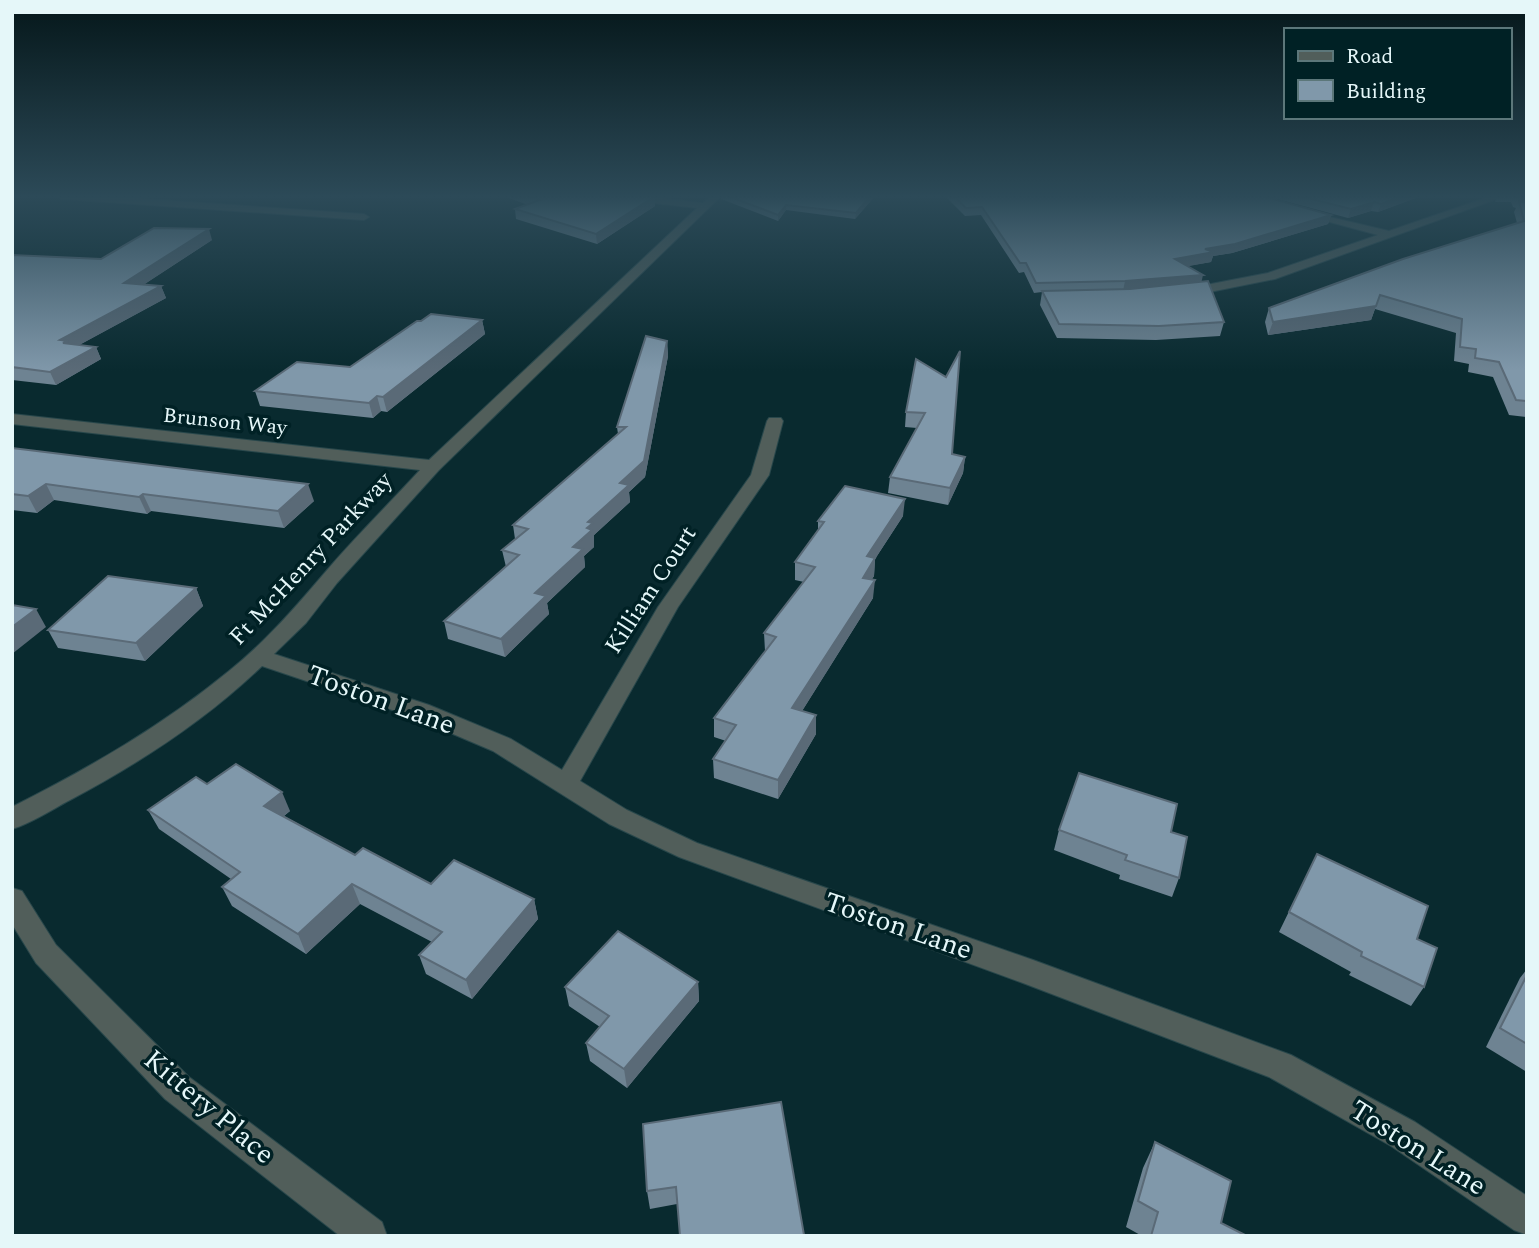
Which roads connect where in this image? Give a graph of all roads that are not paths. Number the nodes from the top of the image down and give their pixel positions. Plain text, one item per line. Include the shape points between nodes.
1 (654, 254) edge
2 (1334, 254) edge
3 (1177, 294) edge
4 (12, 419) edge
5 (775, 421) dead end
6 (433, 466) junction
7 (259, 657) junction
8 (565, 786) junction
9 (12, 819) edge
10 (12, 899) edge
11 (1527, 1217) edge
12 (369, 1235) edge

1 - 6 street, Ft McHenry Parkway
2 - 3 street via 1237,285
4 - 6 street, Brunson Way
5 - 8 street, Killiam Court via 760,475 668,607
6 - 7 street, Ft McHenry Parkway
7 - 8 street, Toston Lane via 421,711 502,745
7 - 9 street, Ft McHenry Parkway via 158,736 64,794
8 - 11 street, Toston Lane via 688,850 1280,1066 1403,1134
10 - 12 street, Kittery Place via 46,954 177,1088

